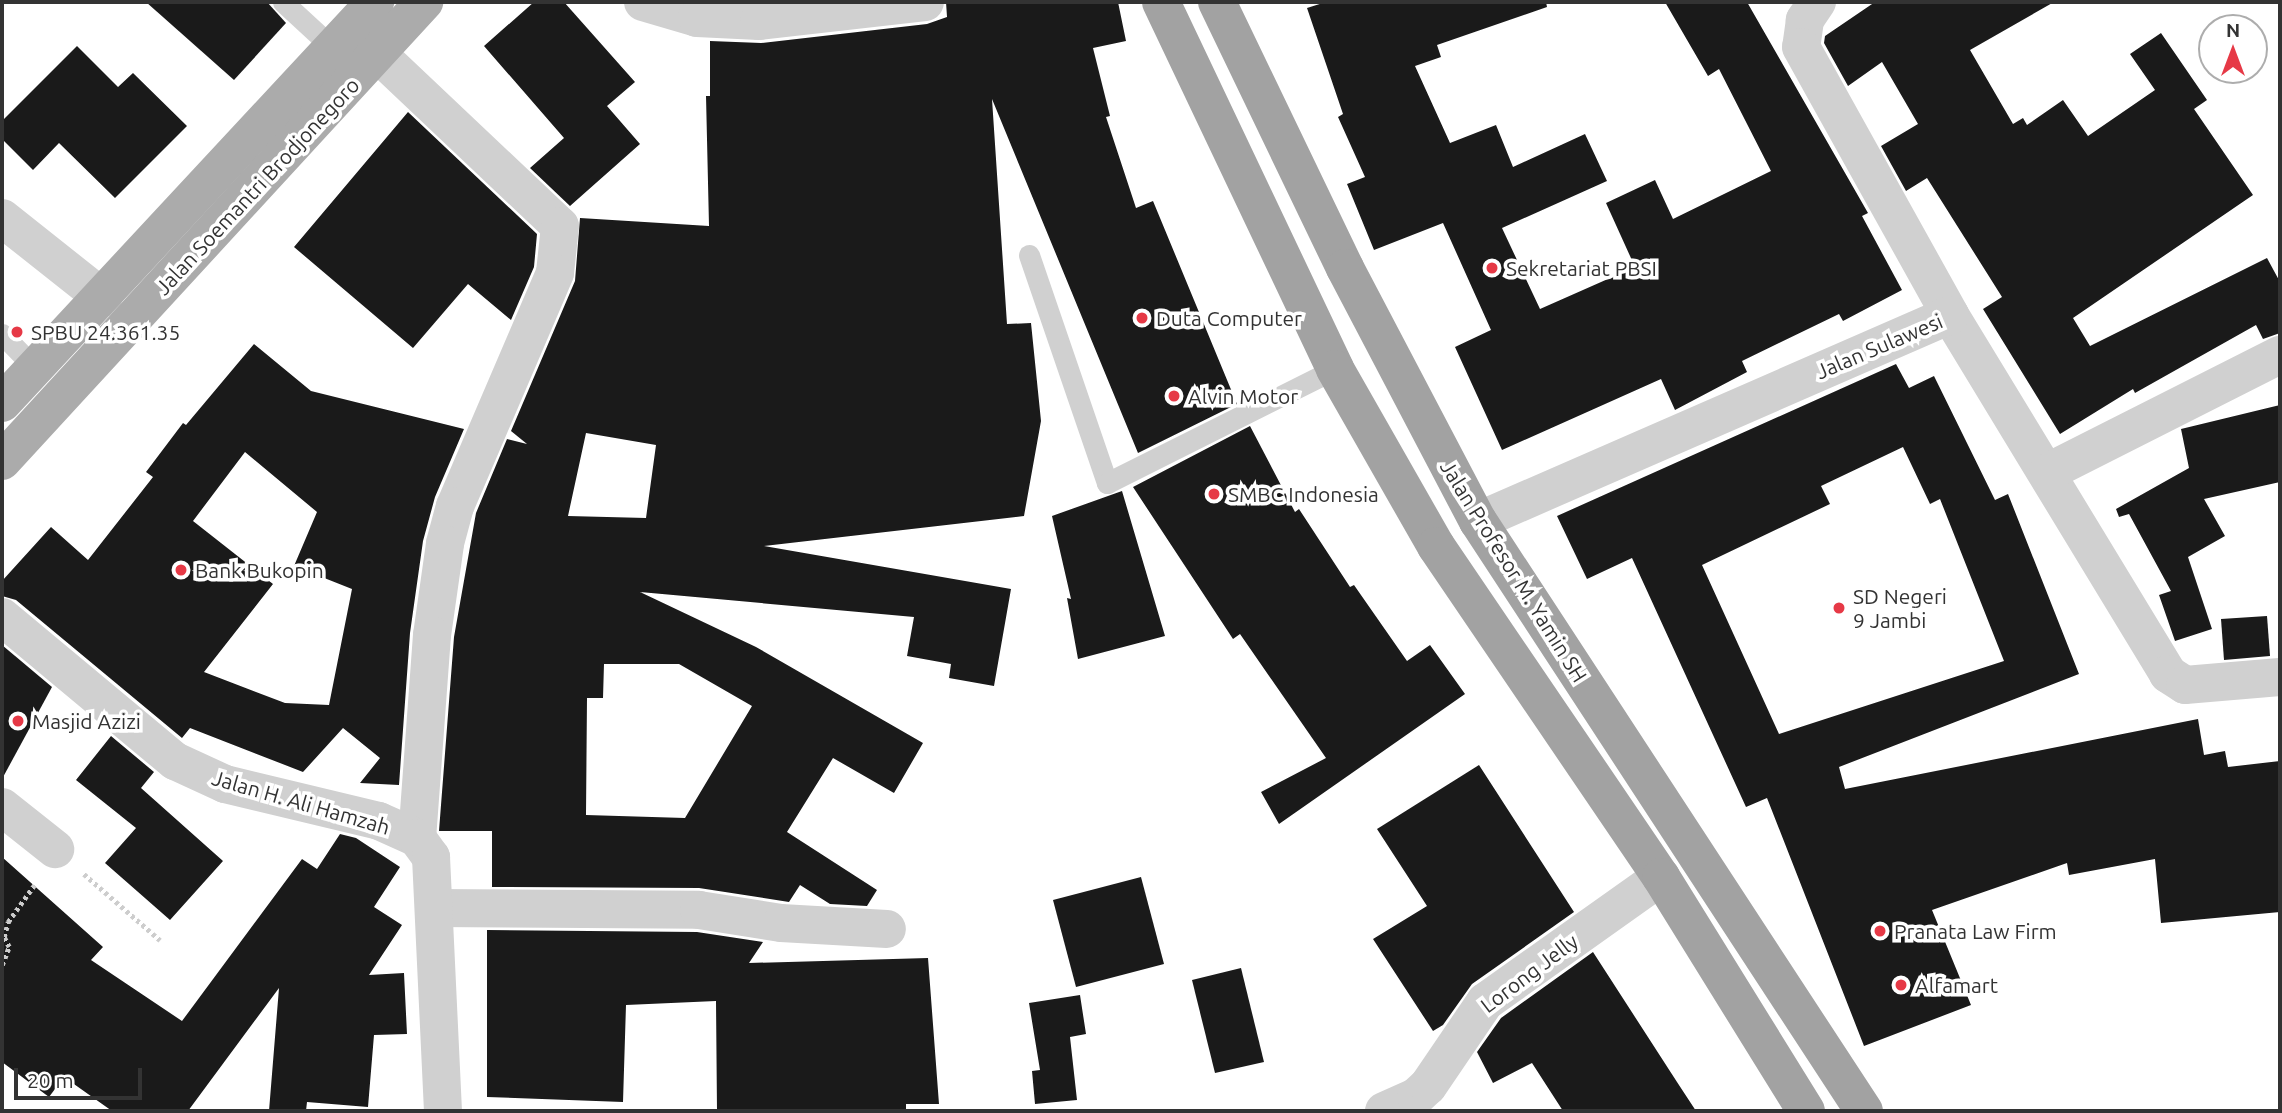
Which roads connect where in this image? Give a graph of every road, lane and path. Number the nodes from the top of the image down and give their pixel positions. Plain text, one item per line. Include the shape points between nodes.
1 (283, 2) edge
2 (375, 2) edge
3 (424, 2) edge
4 (643, 2) edge
5 (925, 2) edge
6 (1161, 2) edge
7 (1217, 2) edge
8 (1817, 2) edge
9 (334, 49) junction
10 (378, 54) junction
11 (2, 218) edge
12 (1029, 255) dead end
13 (116, 312) junction
14 (1950, 315) junction
15 (2, 334) edge
16 (2280, 355) edge
17 (35, 368) junction
18 (1335, 369) junction
19 (2, 403) edge
20 (2, 461) edge
21 (2048, 472) junction
22 (1478, 521) junction
23 (2, 617) edge
24 (2280, 677) edge
25 (2, 807) edge
26 (418, 838) junction
27 (55, 849) junction
28 (1661, 877) junction
29 (434, 908) junction
30 (887, 929) dead end
31 (160, 940) dead end
32 (2, 965) edge
33 (443, 1111) edge
34 (1384, 1111) edge
35 (1806, 1111) edge
36 (1864, 1111) edge

1 - 9 lane
2 - 9 main road, Jalan Soemantri Brodjonegoro
3 - 10 main road, Jalan Soemantri Brodjonegoro
4 - 5 street via 697,18 759,21
6 - 18 highway
7 - 22 highway, Jalan Profesor M. Yamin SH via 1351,280
8 - 14 street via 1805,20 1801,47
9 - 13 main road, Jalan Soemantri Brodjonegoro
10 - 13 main road, Jalan Soemantri Brodjonegoro
10 - 26 street via 560,226 555,273 454,506 445,544 424,719
11 - 13 street
12 - 18 lane via 1107,483
13 - 17 main road, Jalan Soemantri Brodjonegoro
13 - 20 main road, Jalan Soemantri Brodjonegoro
14 - 21 street, Jalan Sulawesi
14 - 22 street, Jalan Sulawesi
15 - 17 lane
16 - 21 street
17 - 19 main road, Jalan Soemantri Brodjonegoro
18 - 28 highway via 1436,546
21 - 24 street, Jalan Sulawesi via 2168,674 2185,685
22 - 36 highway, Jalan Profesor M. Yamin SH
23 - 26 street, Jalan H. Ali Hamzah via 175,761 225,784 379,821
25 - 27 street
26 - 29 street, Jalan H. Ali Hamzah via 431,857
27 - 31 path
27 - 32 path via 8,922 5,937 9,947
28 - 34 street, Lorong Jelly via 1485,1002 1428,1086 1416,1097
28 - 35 highway
29 - 30 street via 699,911 781,923
29 - 33 street, Jalan H. Ali Hamzah

